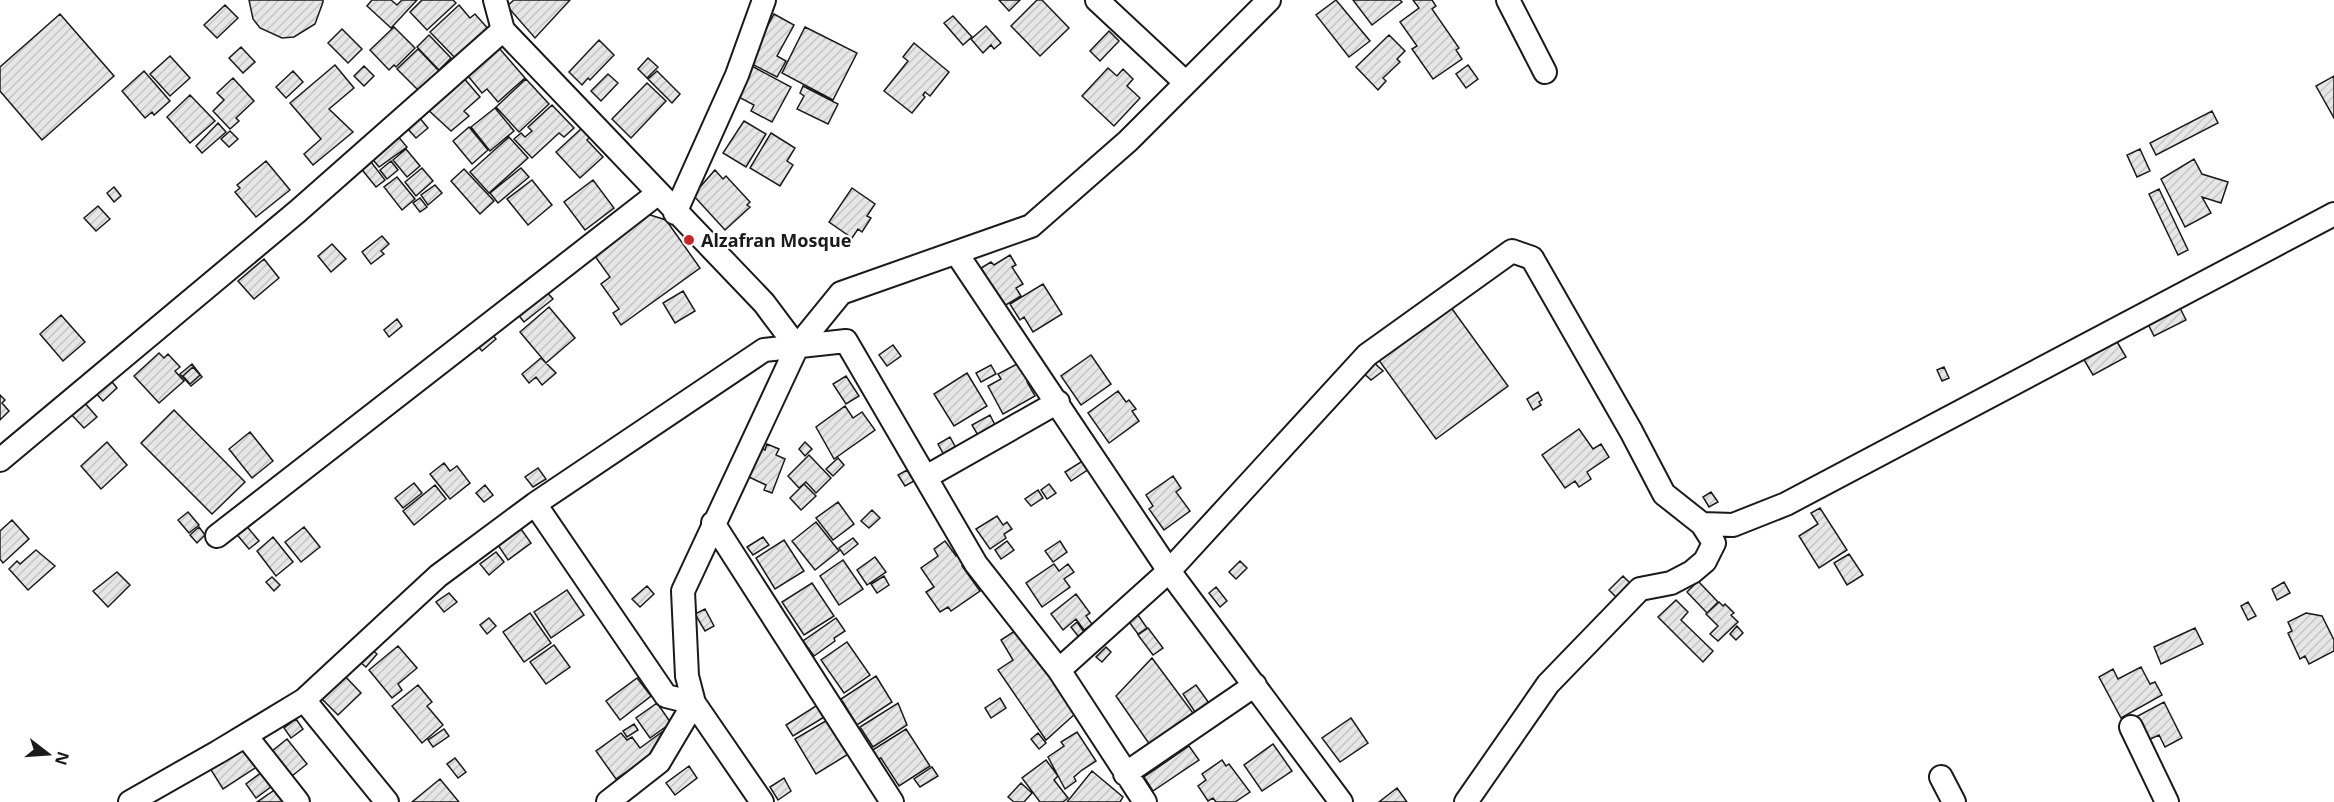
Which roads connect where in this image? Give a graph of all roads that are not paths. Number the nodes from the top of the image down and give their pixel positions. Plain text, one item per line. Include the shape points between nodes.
1 (495, 0) edge
2 (764, 0) edge
3 (1097, 0) edge
4 (1269, 0) edge
5 (1508, 0) edge
6 (503, 30) junction
7 (1545, 72) dead end
8 (1186, 83) junction
9 (657, 194) junction
10 (675, 213) junction
11 (2334, 214) edge
12 (957, 254) junction
13 (797, 347) junction
14 (1058, 402) junction
15 (0, 460) edge
16 (926, 477) junction
17 (536, 504) junction
18 (713, 523) junction
19 (1702, 524) junction
20 (217, 536) dead end
21 (1169, 571) junction
22 (1059, 670) junction
23 (1255, 685) junction
24 (304, 700) junction
25 (694, 703) junction
26 (2131, 727) dead end
27 (246, 736) junction
28 (1125, 774) junction
29 (1941, 777) dead end
30 (143, 799) edge
31 (298, 802) edge
32 (387, 802) edge
33 (608, 802) edge
34 (762, 802) edge
35 (892, 802) edge
36 (1145, 802) edge
37 (1341, 802) edge
38 (1466, 802) edge
39 (1954, 802) edge
40 (2167, 802) edge

1 - 6 street
2 - 10 street via 737,75
3 - 8 street
4 - 8 street
5 - 7 street
6 - 9 street
6 - 15 street via 290,218
8 - 12 street via 1128,141 1031,226
9 - 10 street
9 - 20 street
10 - 13 street via 764,303
11 - 19 street via 1786,504 1732,525
12 - 13 street via 841,293
12 - 14 street
13 - 16 street via 846,341
13 - 17 street via 764,350
13 - 18 street
14 - 16 street
14 - 21 street
16 - 22 street via 976,564
17 - 24 street via 438,576
17 - 25 street via 666,696
18 - 25 street via 683,591 687,675
18 - 35 street
19 - 21 street via 1664,494 1532,258 1512,251 1367,355
19 - 38 street via 1714,543 1705,561 1671,583 1640,590 1548,684
21 - 22 street
21 - 23 street
22 - 28 street
23 - 28 street
23 - 37 street
24 - 27 street
24 - 32 street
25 - 33 street via 659,762
25 - 34 street
26 - 40 street
27 - 30 street
27 - 31 street
28 - 36 street
29 - 39 street

